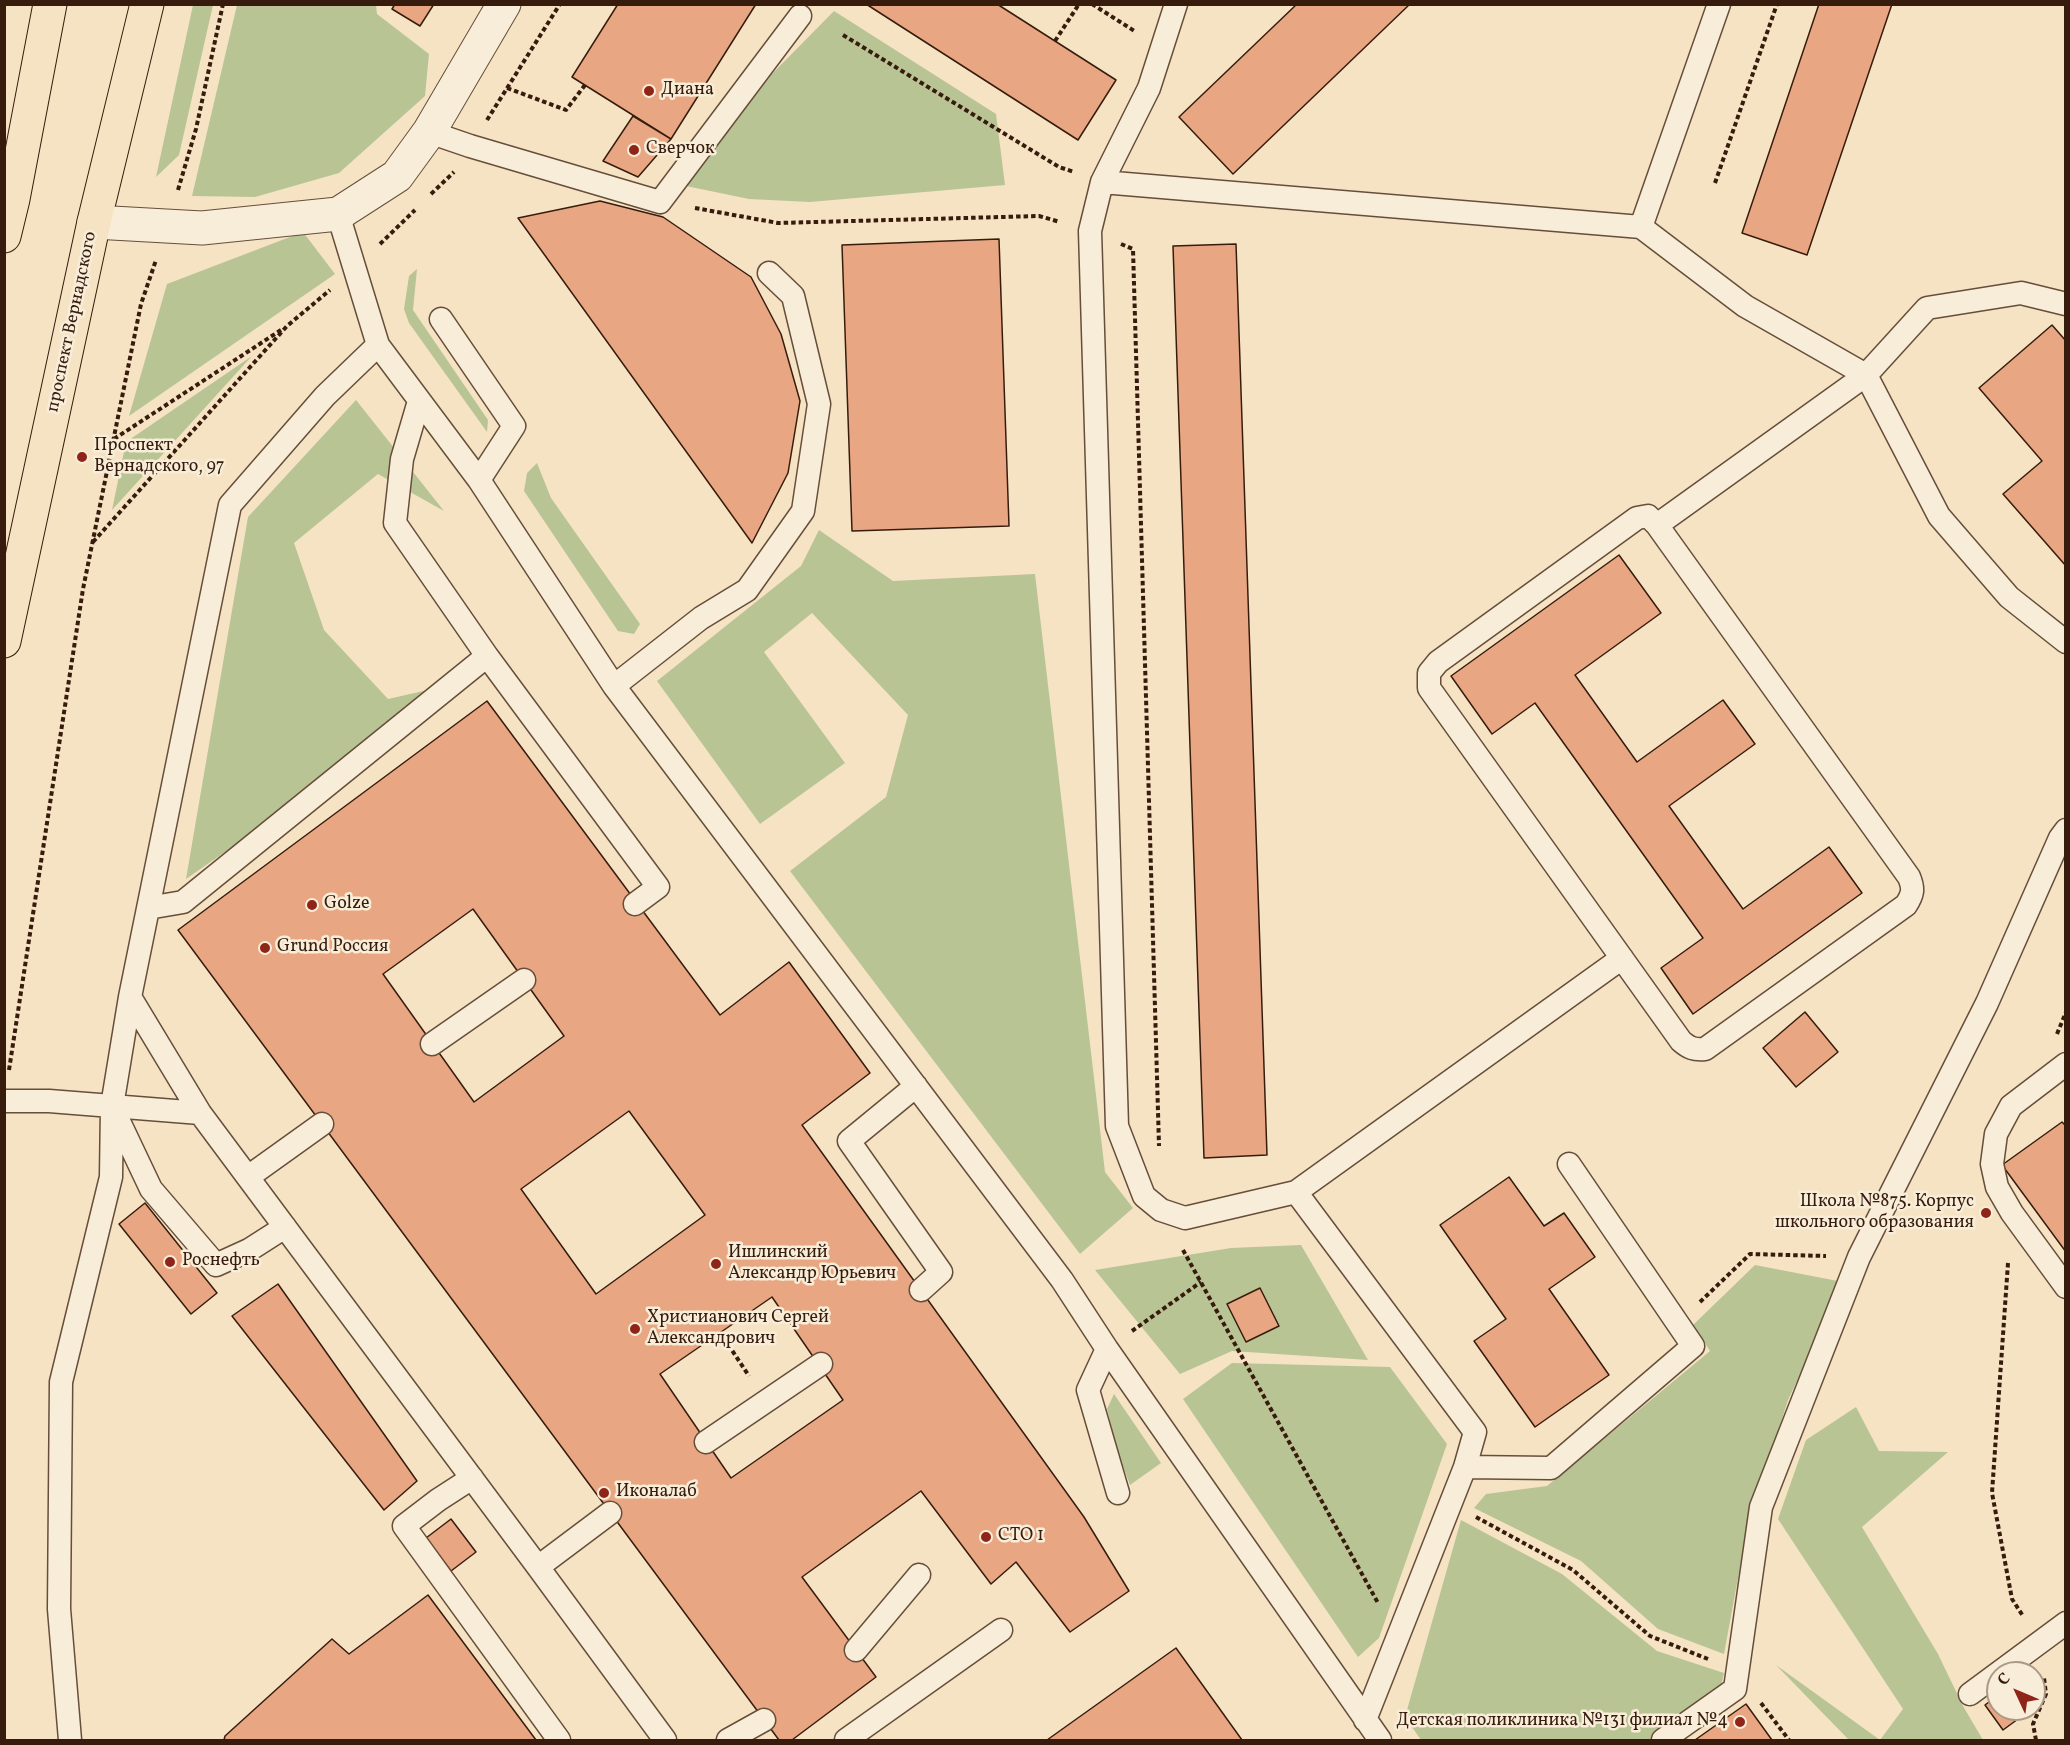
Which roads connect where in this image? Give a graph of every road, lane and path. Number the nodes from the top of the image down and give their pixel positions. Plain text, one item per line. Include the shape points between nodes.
1 (50, 4) edge
2 (147, 4) edge
3 (223, 4) edge
4 (504, 4) edge
5 (1079, 4) edge
6 (1092, 4) edge
7 (1176, 4) edge
8 (1719, 4) edge
9 (1777, 4) edge
10 (800, 16) dead end
11 (843, 35) dead end
12 (1055, 41) dead end
13 (1162, 49) junction
14 (585, 85) dead end
15 (507, 88) dead end
16 (429, 132) junction
17 (1102, 182) junction
18 (1715, 183) dead end
19 (660, 202) junction
20 (338, 214) junction
21 (94, 222) junction
22 (168, 225) junction
23 (1641, 227) junction
24 (1090, 231) junction
25 (4, 236) edge
26 (354, 269) junction
27 (770, 273) dead end
28 (2066, 304) edge
29 (441, 319) dead end
30 (287, 326) junction
31 (378, 345) junction
32 (1866, 375) junction
33 (419, 401) junction
34 (113, 439) junction
35 (479, 480) junction
36 (1657, 525) junction
37 (93, 543) junction
38 (4, 641) edge
39 (2066, 642) edge
40 (487, 656) junction
41 (614, 686) junction
42 (2066, 830) edge
43 (635, 904) dead end
44 (148, 908) junction
45 (1622, 958) junction
46 (524, 980) dead end
47 (130, 997) junction
48 (432, 1044) dead end
49 (2066, 1064) edge
50 (916, 1086) junction
51 (4, 1101) edge
52 (112, 1106) junction
53 (200, 1113) junction
54 (322, 1125) dead end
55 (1159, 1150) dead end
56 (1569, 1164) dead end
57 (248, 1177) junction
58 (1296, 1192) junction
59 (1161, 1210) junction
60 (2012, 1213) junction
61 (285, 1227) junction
62 (1859, 1257) junction
63 (1201, 1282) junction
64 (2066, 1287) edge
65 (921, 1290) dead end
66 (1157, 1314) dead end
67 (1678, 1324) junction
68 (720, 1332) dead end
69 (1107, 1349) junction
70 (820, 1364) dead end
71 (766, 1402) junction
72 (706, 1442) dead end
73 (1465, 1467) junction
74 (472, 1478) junction
75 (1118, 1493) dead end
76 (1451, 1504) junction
77 (610, 1513) dead end
78 (538, 1567) junction
79 (919, 1575) dead end
80 (2066, 1623) edge
81 (1001, 1629) dead end
82 (1397, 1638) junction
83 (2040, 1642) junction
84 (856, 1650) dead end
85 (1737, 1671) junction
86 (1970, 1694) dead end
87 (764, 1720) dead end
88 (1365, 1720) junction
89 (70, 1740) edge
90 (559, 1740) edge
91 (664, 1740) edge
92 (728, 1740) edge
93 (846, 1740) edge
94 (1380, 1740) edge
95 (1663, 1740) edge
96 (2036, 1740) edge

1 - 25 main road
2 - 21 main road, проспект Вернадского
3 - 22 path via 196,129
4 - 16 street
5 - 12 path
6 - 13 path
7 - 13 lane
8 - 23 lane
9 - 18 path
10 - 19 lane
11 - 17 path via 1059,167
13 - 17 lane via 1149,88
14 - 15 path via 566,110
16 - 19 lane
16 - 20 street via 397,176
17 - 23 lane
17 - 24 lane
19 - 24 path via 778,223 1039,216
20 - 22 street via 202,228
20 - 26 lane
21 - 22 street
21 - 38 main road, проспект Вернадского
22 - 34 path via 141,304
23 - 32 lane via 1745,306
24 - 55 path via 1133,249
24 - 59 lane via 1117,1126 1144,1196
26 - 30 path
26 - 31 lane
27 - 41 lane via 793,296 819,405 803,511 747,590 701,618
28 - 32 lane via 2020,293 1927,308
29 - 35 lane via 514,426
30 - 34 path
30 - 37 path
31 - 33 lane
31 - 44 lane via 325,396 230,505
32 - 36 lane
32 - 39 lane via 1939,516 2009,597
33 - 35 lane
33 - 40 lane via 402,459 395,523
34 - 37 path
35 - 41 lane
36 - 45 lane via 1648,516 1637,518 1438,662 1429,673 1429,688 1437,701
36 - 45 lane via 1913,886 1906,904 1705,1049 1688,1048 1681,1041
37 - 51 path
40 - 43 lane via 658,887
40 - 44 lane via 183,902
41 - 50 lane
42 - 62 lane via 1987,1003
44 - 47 lane
45 - 58 lane
46 - 48 lane
47 - 52 lane
47 - 53 lane
49 - 60 lane via 2011,1106 1996,1134 1992,1164 1997,1187
50 - 65 lane via 849,1141 941,1272
50 - 69 lane via 1062,1280
51 - 52 lane
52 - 53 lane
52 - 61 lane via 151,1189 216,1265
52 - 89 lane via 111,1177 61,1382 59,1610
53 - 57 lane
54 - 57 lane
56 - 67 lane
57 - 61 lane
58 - 59 lane via 1185,1218
58 - 73 lane via 1475,1432
59 - 63 path
60 - 64 lane
60 - 83 path via 1992,1493 2012,1599
61 - 74 lane
62 - 67 path via 1750,1254
62 - 85 lane via 1761,1507
63 - 66 path
63 - 82 path
67 - 73 lane via 1693,1346 1551,1468
68 - 71 path
69 - 75 lane via 1088,1390
69 - 88 lane
70 - 71 lane
71 - 72 lane
73 - 76 lane
74 - 78 lane
74 - 90 lane via 404,1526
76 - 82 lane
76 - 85 path via 1573,1570 1650,1636
77 - 78 lane
78 - 91 lane
79 - 84 lane
80 - 83 lane
81 - 93 lane
82 - 88 lane
83 - 86 lane
83 - 96 path via 2046,1694 2033,1725
85 - 95 lane via 1735,1689
87 - 92 lane
88 - 94 lane

